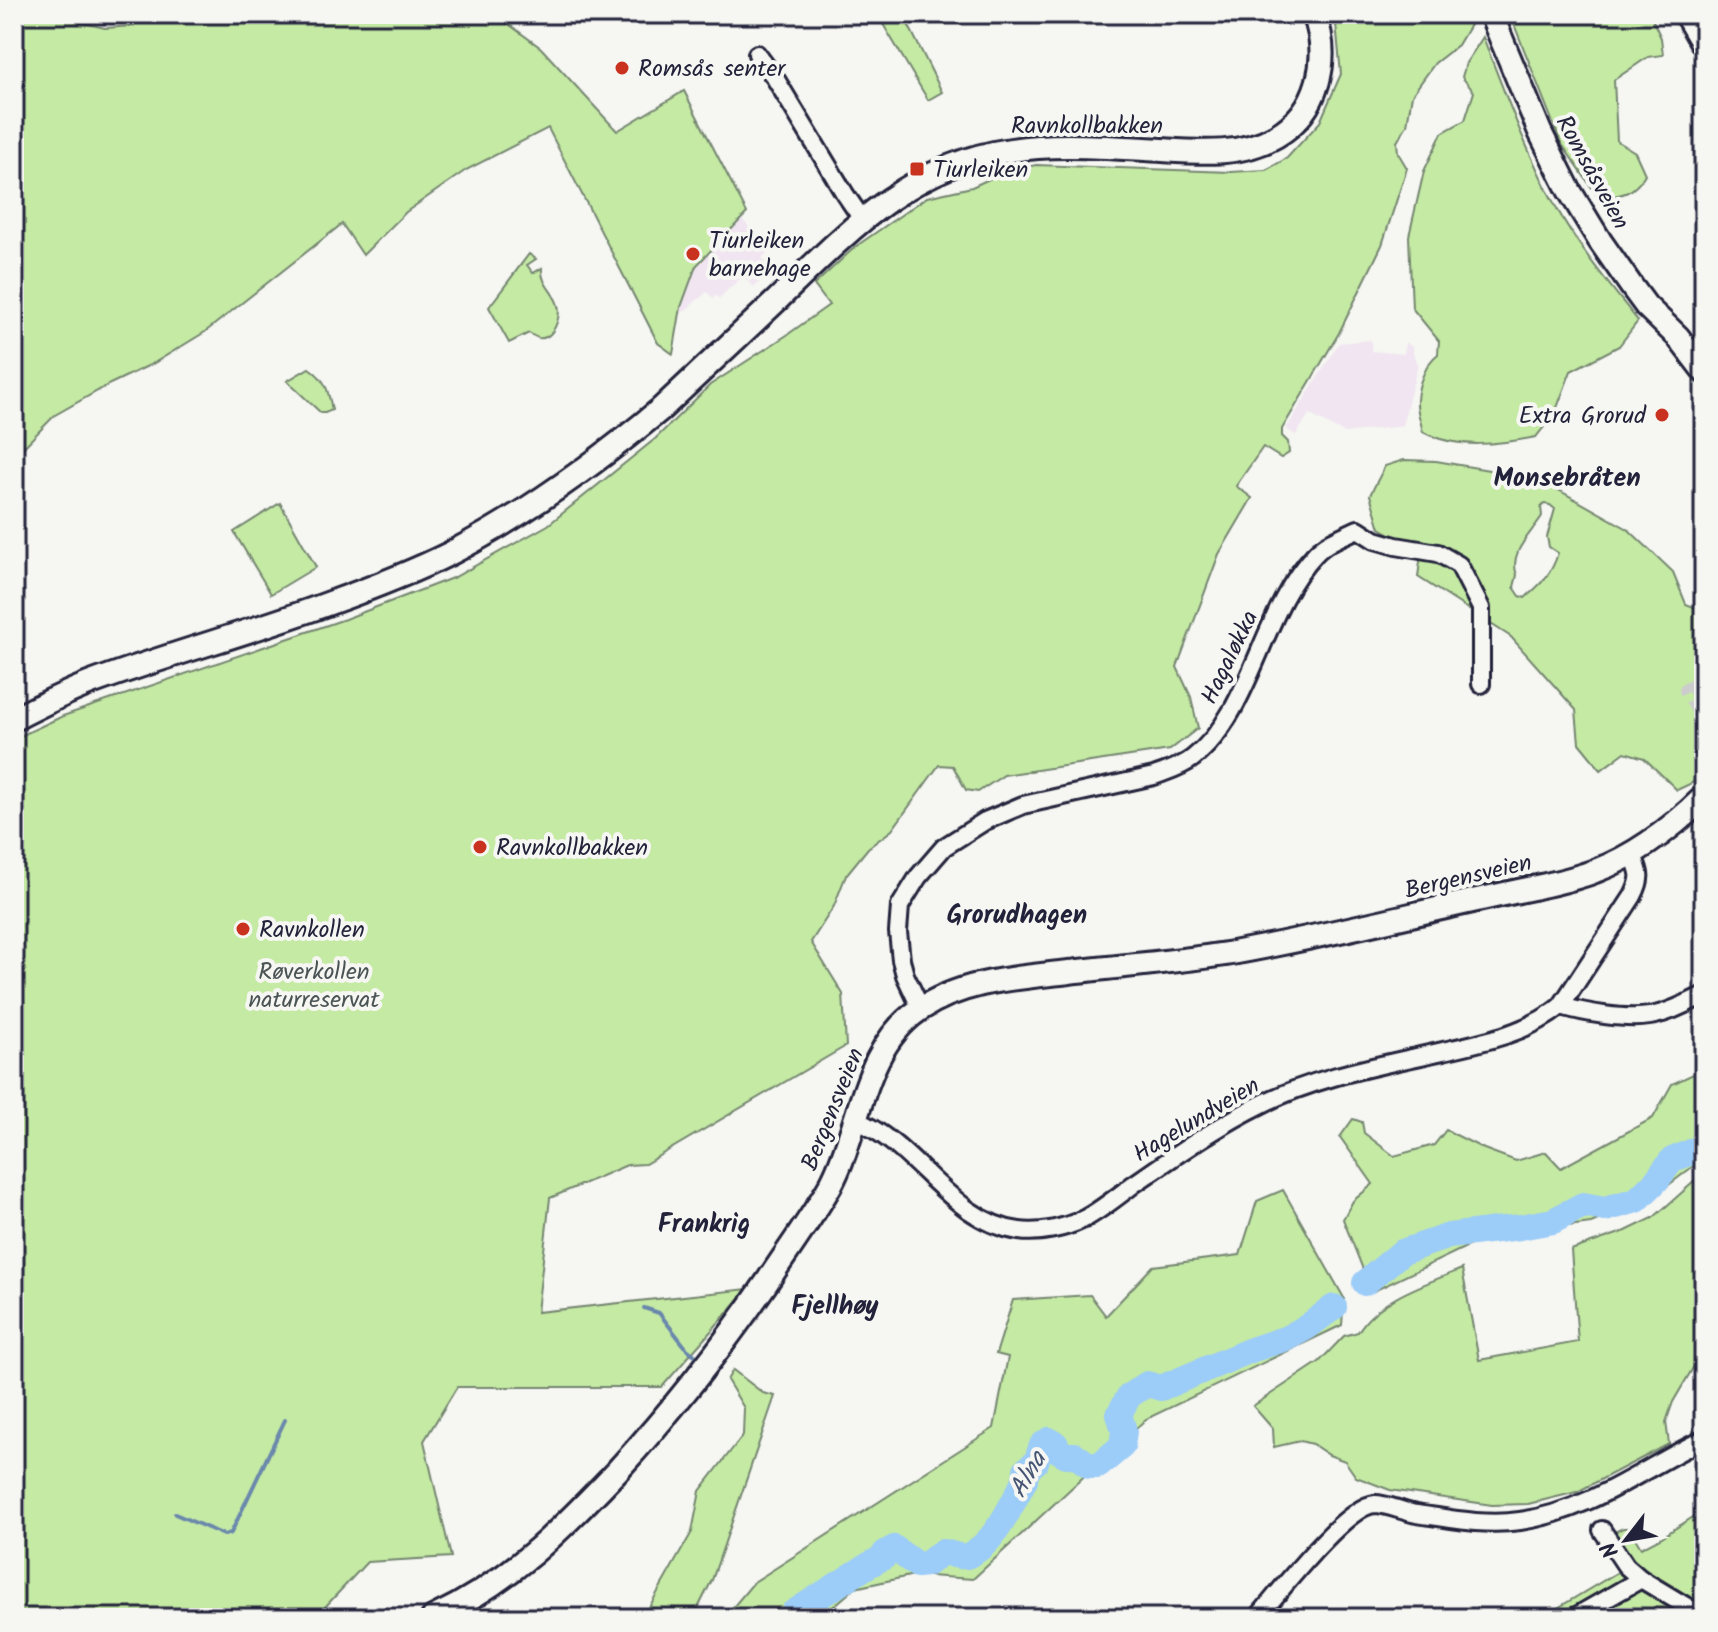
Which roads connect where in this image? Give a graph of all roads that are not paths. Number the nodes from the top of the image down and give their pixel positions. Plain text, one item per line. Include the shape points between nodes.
1 (1314, 14) edge
2 (1491, 14) edge
3 (1690, 14) edge
4 (1704, 38) edge
5 (757, 54) dead end
6 (862, 219) junction
7 (1678, 337) junction
8 (1704, 347) edge
9 (1704, 371) edge
10 (1481, 684) dead end
11 (14, 719) edge
12 (1704, 797) edge
13 (1632, 853) junction
14 (1704, 995) edge
15 (1561, 1006) junction
16 (921, 1009) junction
17 (855, 1120) junction
18 (1704, 1439) edge
19 (1602, 1530) dead end
20 (1641, 1579) junction
21 (1704, 1617) edge
22 (433, 1618) edge
23 (1257, 1618) edge
24 (1573, 1618) edge

1 - 6 street, Ravnkollbakken via 1322,44 1316,86 1297,119 1267,141 1229,151 1069,146 994,152 915,182
2 - 7 street, Romsåsveien via 1569,190 1646,306
3 - 4 highway
5 - 6 street
6 - 11 street, Ravnkollbakken via 661,409 505,522 390,580 91,683
7 - 8 street, Romsåsveien
7 - 9 street, Romsåsveien
10 - 16 street, Hagaløkka via 1481,608 1459,565 1438,553 1375,540 1358,529 1337,539 1317,551 1298,576 1232,711 1193,759 1154,776 1023,805 944,847 900,906 901,960
12 - 13 street, Bergensveien
13 - 15 street, Hagelundveien via 1641,881
13 - 16 street, Bergensveien via 1597,870 1533,888 1322,935 1223,954 982,984
14 - 15 street via 1649,1016
15 - 17 street, Hagelundveien via 1545,1019 1493,1039 1323,1080 1263,1103 1083,1219 1047,1231 1020,1231 979,1217 877,1131
16 - 17 street, Bergensveien via 881,1054
17 - 22 street, Bergensveien via 836,1174 819,1203 736,1328 667,1413 534,1554 489,1588
18 - 23 street via 1566,1511 1522,1521 1463,1522 1374,1504 1350,1516 1325,1540
19 - 20 street
20 - 21 street
20 - 24 street

